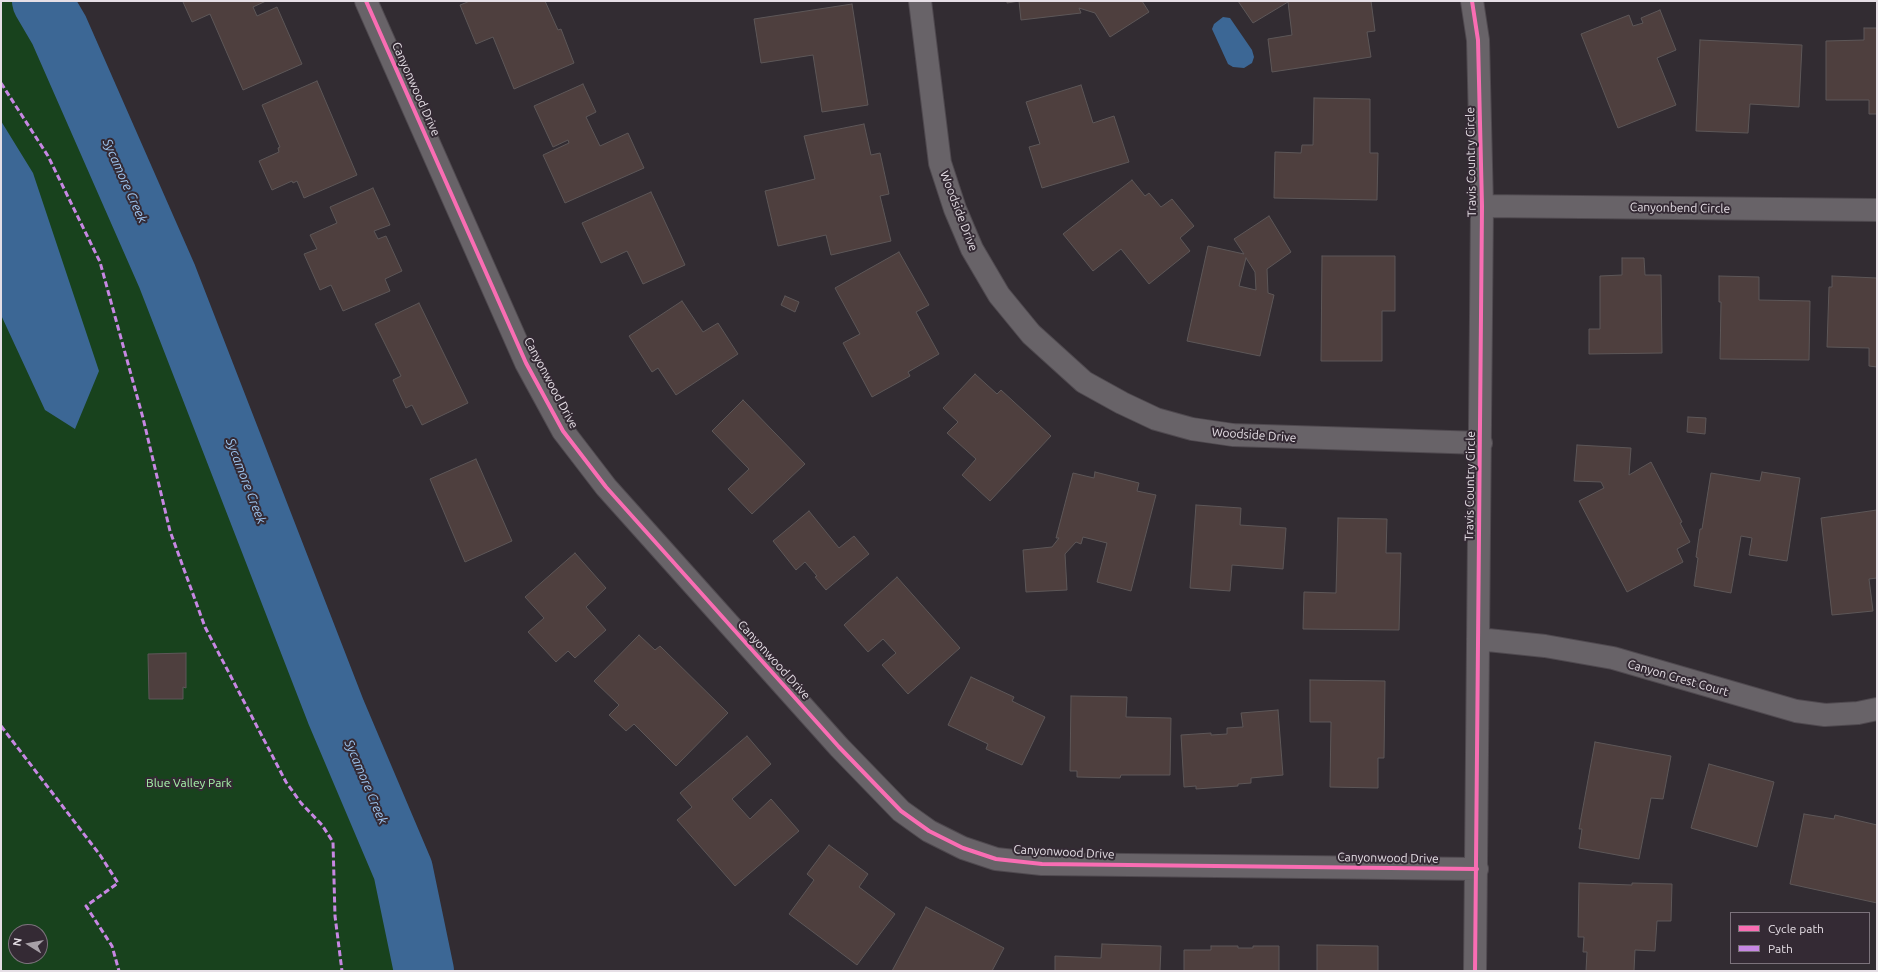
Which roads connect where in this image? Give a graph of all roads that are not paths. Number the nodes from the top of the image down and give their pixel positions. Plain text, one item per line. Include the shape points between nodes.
1 (366, 1) edge
2 (920, 1) edge
3 (1472, 1) edge
4 (1482, 206) junction
5 (1877, 210) edge
6 (1481, 443) junction
7 (1478, 639) junction
8 (1877, 709) edge
9 (1477, 869) junction
10 (1475, 971) edge

1 - 9 street, Canyonwood Drive via 526,363 563,431 606,487 839,747 900,811 929,831 963,848 996,859 1042,864
2 - 6 street, Woodside Drive via 940,163 969,242 999,295 1031,334 1084,382 1156,419 1192,429 1233,435
3 - 4 street, Travis Country Circle via 1478,40
4 - 5 street, Canyonbend Circle
4 - 6 street, Travis Country Circle
6 - 7 street, Travis Country Circle
7 - 8 street, Canyon Crest Court via 1545,646 1612,658 1796,711 1825,715
7 - 9 street, Travis Country Circle
9 - 10 street, Travis Country Circle

